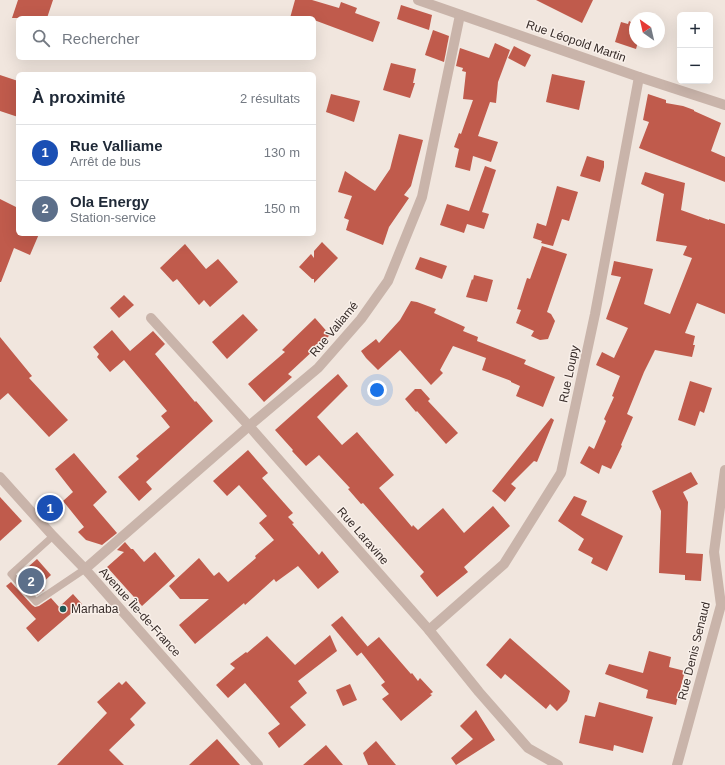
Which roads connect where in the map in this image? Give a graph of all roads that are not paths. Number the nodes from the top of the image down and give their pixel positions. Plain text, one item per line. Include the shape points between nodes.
1 (418, 0) edge
2 (460, 14) junction
3 (639, 77) junction
4 (725, 105) edge
5 (151, 318) dead end
6 (249, 426) junction
7 (725, 470) edge
8 (0, 477) edge
9 (53, 536) junction
10 (85, 569) junction
11 (723, 605) edge
12 (429, 630) junction
13 (258, 765) edge
14 (558, 765) edge
15 (677, 765) edge

1 - 2 street, Rue Léopold Martin
2 - 3 street, Rue Léopold Martin
2 - 6 street, Rue Valiamé via 422,196 388,281 361,319 318,368
3 - 4 street, Rue Léopold Martin
3 - 12 street, Rue Loupy via 595,314 561,473 504,564
5 - 6 street, Rue Laravine
6 - 10 street, Rue Valiamé
6 - 12 street, Rue Laravine
7 - 11 street, Rue Denis Senaud via 714,552
8 - 9 street, Avenue Île-de-France
9 - 10 street, Avenue Île-de-France
9 - 10 lane via 10,574 36,602
10 - 13 street, Avenue Île-de-France
11 - 15 street, Rue Denis Senaud
12 - 14 street, Rue Laravine via 478,692 528,748

